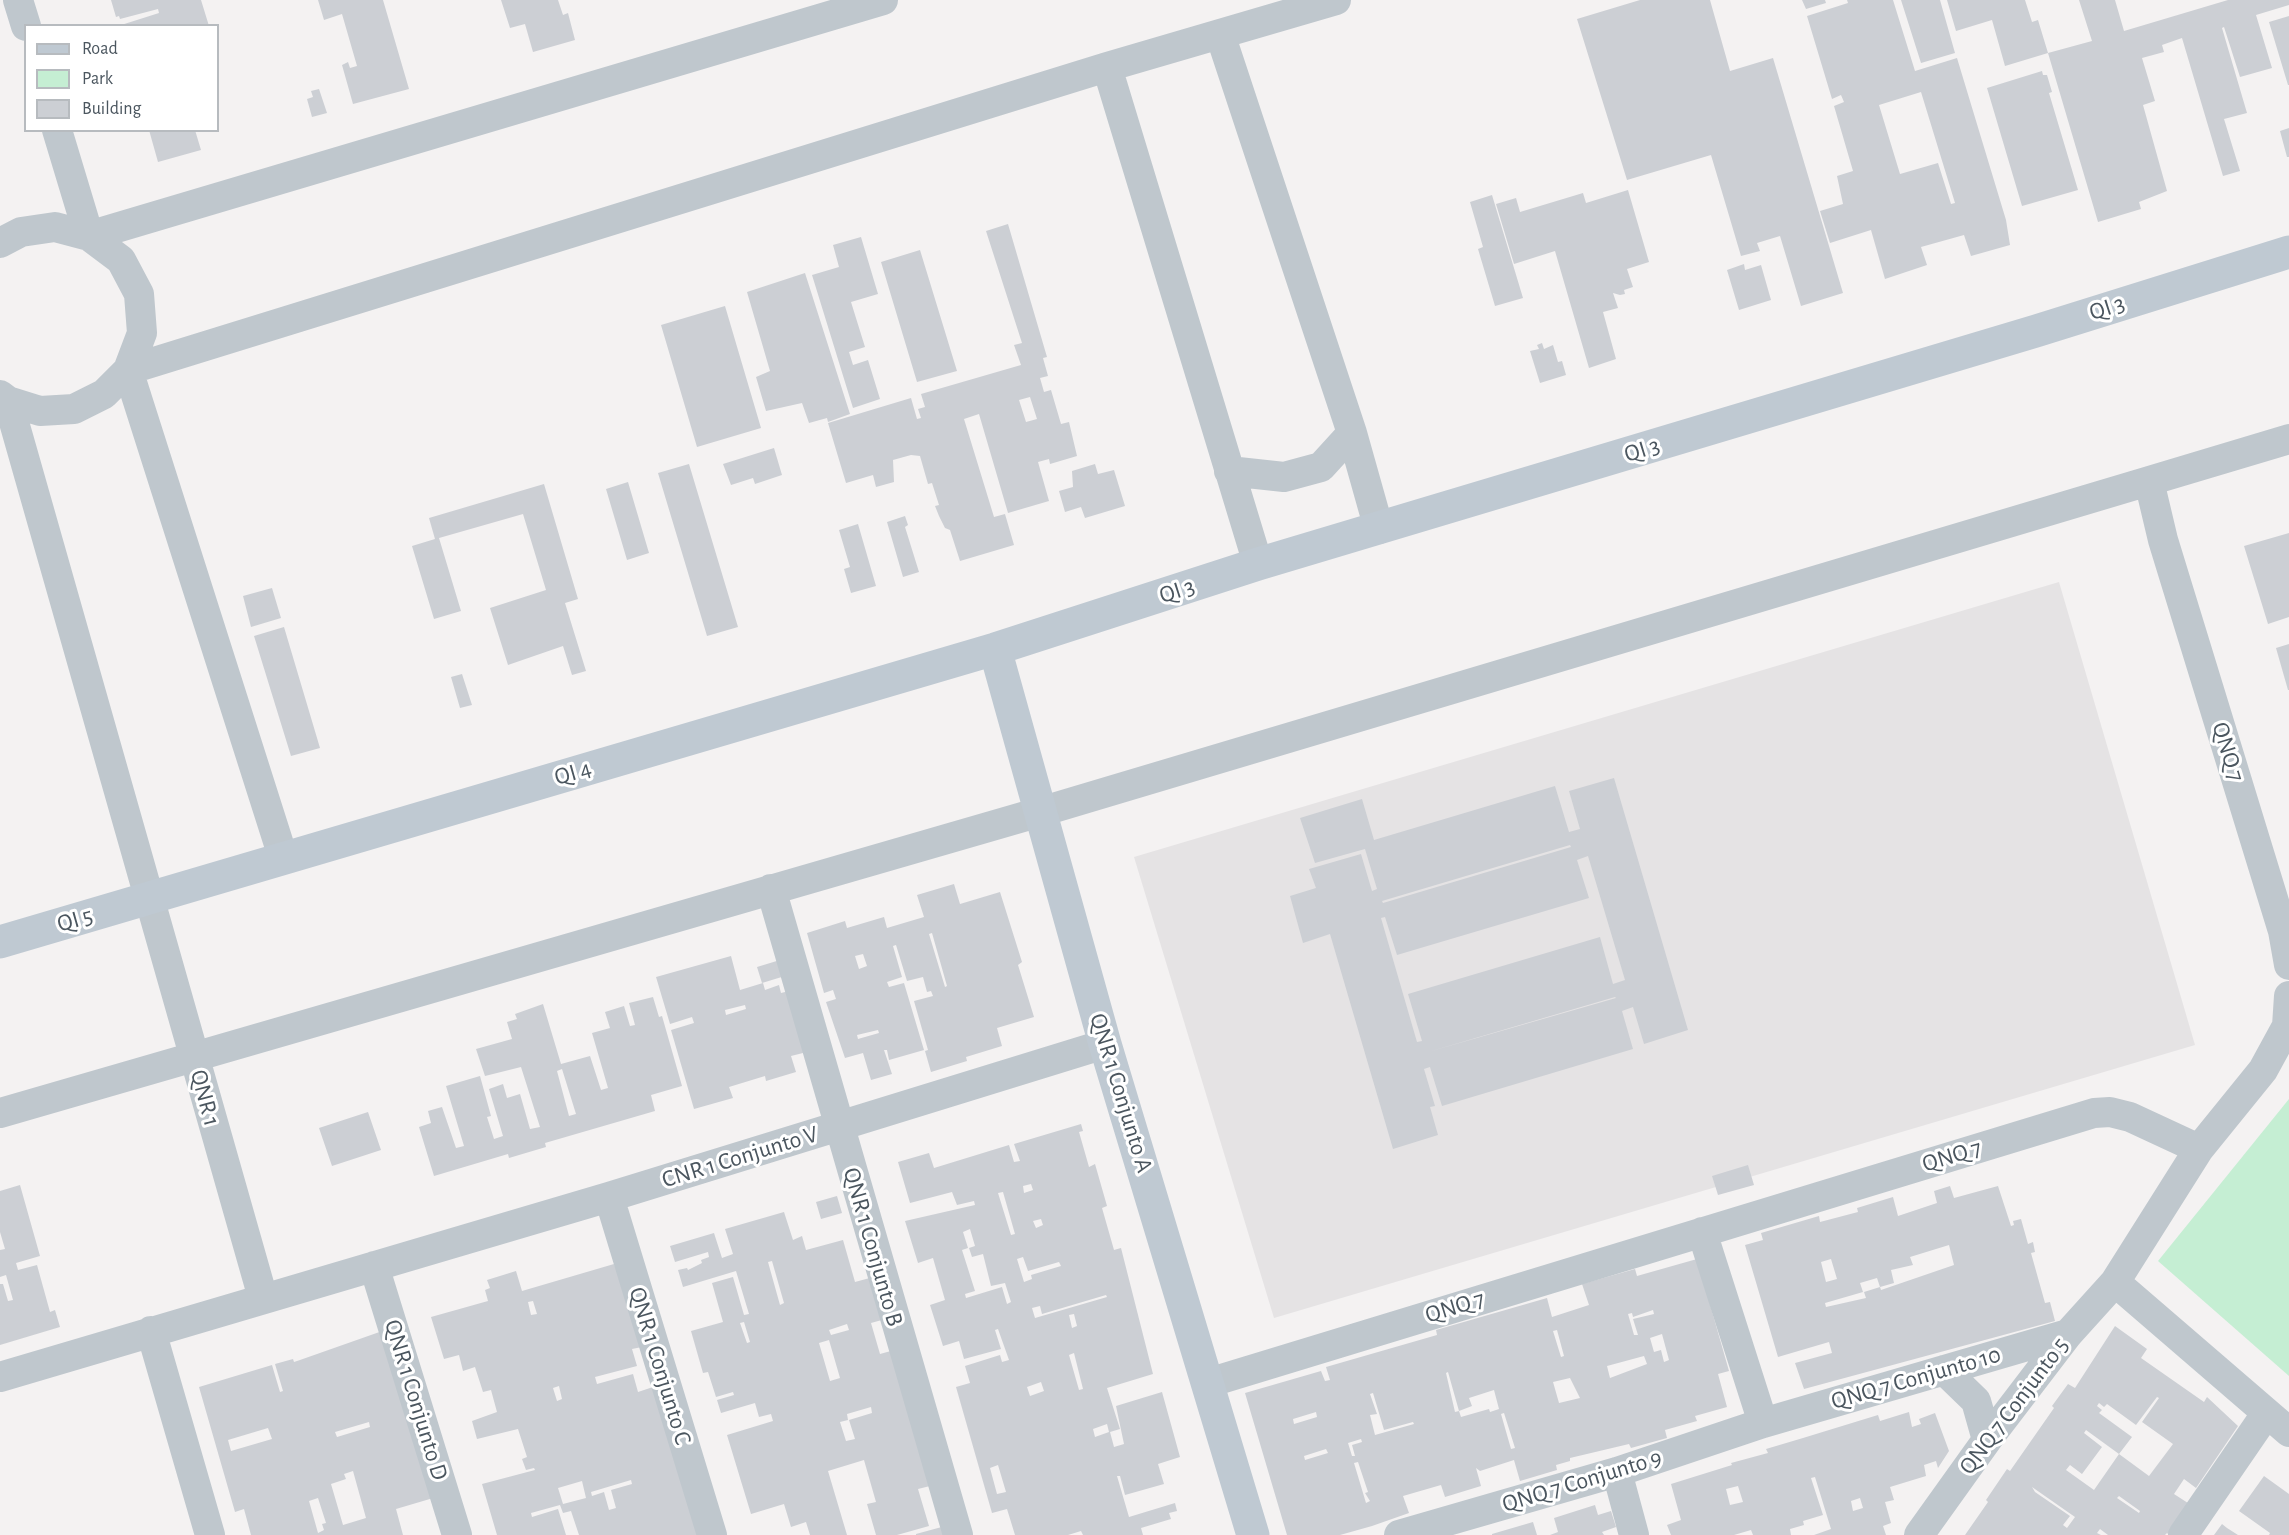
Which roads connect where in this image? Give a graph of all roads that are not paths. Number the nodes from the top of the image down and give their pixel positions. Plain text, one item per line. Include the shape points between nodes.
1 (18, 0) edge
2 (883, 0) edge
3 (1336, 0) edge
4 (25, 24) edge
5 (1220, 34) junction
6 (1107, 67) junction
7 (58, 132) edge
8 (89, 236) junction
9 (0, 243) edge
10 (2289, 252) edge
11 (128, 370) junction
12 (3, 400) edge
13 (1352, 433) junction
14 (2289, 439) edge
15 (1230, 471) junction
16 (2149, 481) junction
17 (1379, 529) junction
18 (1258, 564) junction
19 (995, 649) junction
20 (1040, 812) junction
21 (283, 857) junction
22 (771, 889) junction
23 (151, 898) junction
24 (0, 942) edge
25 (2289, 965) edge
26 (2289, 996) edge
27 (1105, 1044) junction
28 (194, 1056) junction
29 (0, 1113) edge
30 (838, 1126) junction
31 (2199, 1149) junction
32 (609, 1197) junction
33 (1702, 1232) junction
34 (374, 1266) junction
35 (2115, 1282) junction
36 (263, 1298) junction
37 (151, 1331) junction
38 (2068, 1334) junction
39 (1944, 1370) junction
40 (0, 1377) edge
41 (1208, 1383) junction
42 (2266, 1414) junction
43 (1763, 1423) junction
44 (2289, 1432) edge
45 (1987, 1440) junction
46 (1617, 1472) junction
47 (210, 1535) edge
48 (457, 1535) edge
49 (712, 1535) edge
50 (958, 1535) edge
51 (1253, 1535) edge
52 (1399, 1535) edge
53 (1634, 1535) edge
54 (1919, 1535) edge
55 (2183, 1535) edge

1 - 4 street
2 - 8 street
3 - 5 street
5 - 6 street
5 - 13 street
6 - 11 street
6 - 15 street
7 - 8 street
8 - 9 street via 55,227 21,232
8 - 11 street via 121,260 139,294 142,333
10 - 17 street, QI 3
11 - 12 street via 104,394 74,409 40,411
11 - 21 street
12 - 23 street, QNR 1
13 - 15 street via 1321,467 1284,477
13 - 17 street
14 - 16 street
15 - 18 street
16 - 20 street
16 - 25 street, QNQ 7 via 2163,540 2283,931
17 - 18 street, QI 3
18 - 19 street, QI 3
19 - 20 street, QNR 1 Conjunto A
19 - 21 street, QI 4
20 - 22 street
20 - 27 street, QNR 1 Conjunto A
21 - 23 street, QI 4
22 - 28 street
22 - 30 street, QNR 1 Conjunto B
23 - 24 street, QI 5
23 - 28 street, QNR 1
26 - 31 street via 2287,1026 2263,1070
27 - 30 street, CNR 1 Conjunto V
27 - 41 street, QNR 1 Conjunto A
28 - 29 street
28 - 36 street, QNR 1
30 - 32 street, CNR 1 Conjunto V
30 - 50 street, QNR 1 Conjunto B
31 - 33 street, QNQ 7 via 2130,1117 2094,1113
31 - 35 street
32 - 34 street, CNR 1 Conjunto V
32 - 49 street, QNR 1 Conjunto C
33 - 41 street, QNQ 7
33 - 43 street
34 - 36 street
34 - 48 street, QNR 1 Conjunto D
35 - 38 street, QNQ 7 Conjunto 5
35 - 42 street
36 - 37 street
37 - 40 street
37 - 47 street
38 - 39 street, QNQ 7 Conjunto 10
38 - 45 street, QNQ 7 Conjunto 5
39 - 43 street, QNQ 7 Conjunto 10
39 - 45 street via 1976,1401
41 - 51 street, QNR 1 Conjunto A
42 - 44 street
42 - 55 street
43 - 46 street, QNQ 7 Conjunto 9
45 - 54 street, QNQ 7 Conjunto 5
46 - 52 street, QNQ 7 Conjunto 9
46 - 53 street

